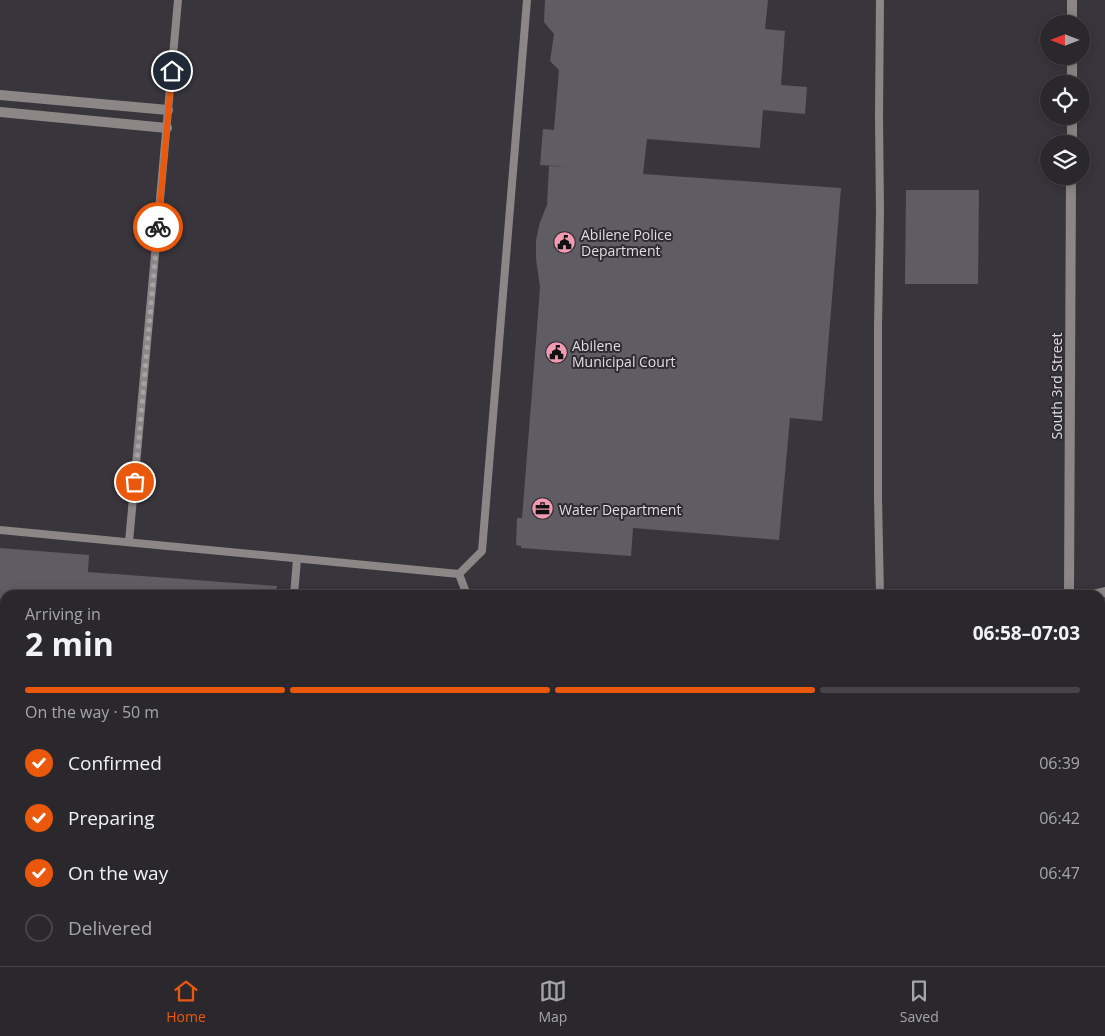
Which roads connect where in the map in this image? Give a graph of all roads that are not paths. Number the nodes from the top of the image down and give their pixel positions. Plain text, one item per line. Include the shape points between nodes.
1 (178, 0) edge
2 (527, 0) edge
3 (880, 0) edge
4 (1072, 0) edge
5 (1072, 15) edge
6 (0, 95) edge
7 (168, 110) junction
8 (0, 112) edge
9 (167, 128) junction
10 (1071, 185) edge
11 (0, 530) edge
12 (129, 542) junction
13 (297, 558) junction
14 (459, 574) junction
15 (294, 590) edge
16 (465, 590) edge
17 (880, 590) edge
18 (1069, 590) edge

1 - 7 lane
2 - 14 lane via 482,551
3 - 17 lane
4 - 5 street
6 - 7 street
7 - 9 lane
8 - 9 street
9 - 12 lane
10 - 18 street, South 3rd Street
11 - 12 lane
12 - 13 lane
13 - 14 lane
13 - 15 lane
14 - 16 lane

